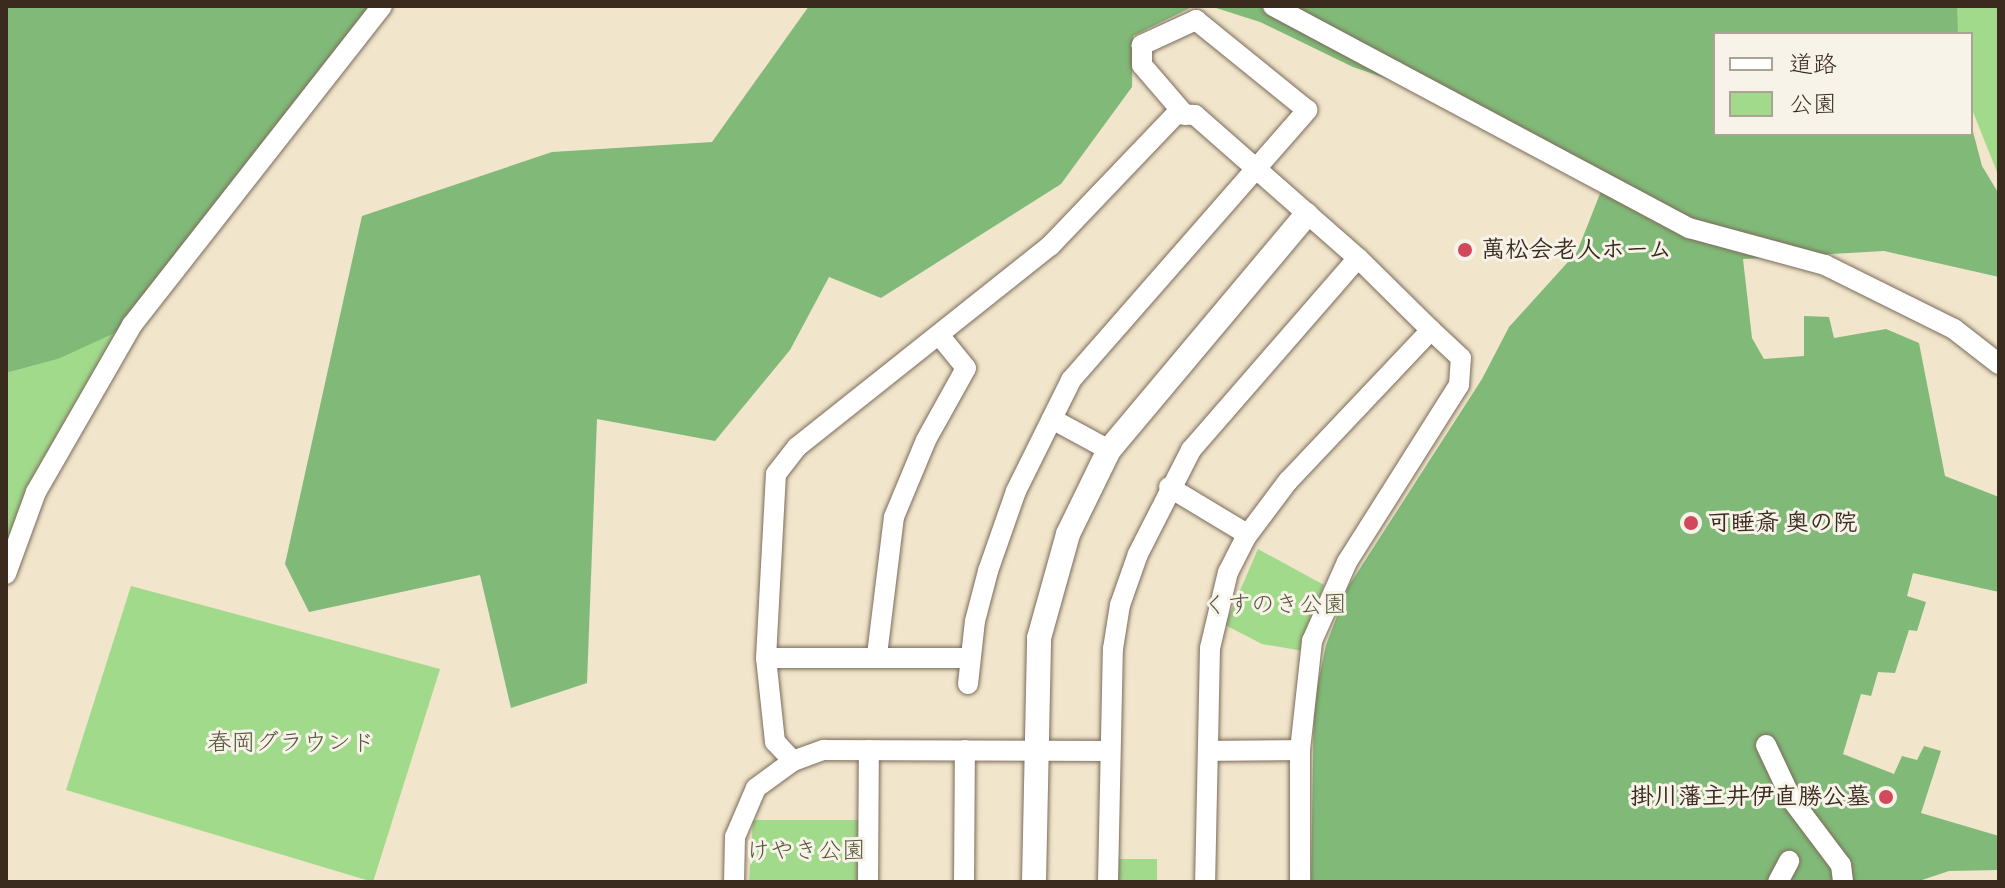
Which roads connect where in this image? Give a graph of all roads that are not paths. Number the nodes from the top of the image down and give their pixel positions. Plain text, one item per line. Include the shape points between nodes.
1 (382, 6) edge
2 (1273, 6) edge
3 (1185, 115) junction
4 (1257, 170) junction
5 (1306, 215) junction
6 (1358, 258) junction
7 (1431, 330) junction
8 (940, 336) junction
9 (1999, 364) edge
10 (1052, 419) junction
11 (1109, 450) junction
12 (1169, 487) junction
13 (1247, 534) junction
14 (6, 574) edge
15 (877, 655) junction
16 (766, 658) junction
17 (970, 658) junction
18 (968, 684) dead end
19 (1766, 745) dead end
20 (869, 750) junction
21 (965, 750) junction
22 (1300, 750) junction
23 (1035, 751) junction
24 (1109, 751) junction
25 (1208, 751) junction
26 (793, 761) junction
27 (1789, 861) dead end
28 (734, 882) edge
29 (868, 882) edge
30 (964, 882) edge
31 (1034, 882) edge
32 (1108, 882) edge
33 (1205, 882) edge
34 (1300, 882) edge
35 (1778, 882) edge
36 (1843, 882) edge

1 - 14 street via 132,325 36,492
2 - 9 street via 1689,228 1825,265 1954,329
3 - 4 street via 1212,128
3 - 4 street via 1142,65 1142,45 1196,20 1307,110
3 - 8 street via 1176,114 1050,246
4 - 5 street
4 - 10 street via 1071,380
5 - 6 street
5 - 11 street
6 - 7 street
6 - 12 street via 1191,450
7 - 13 street via 1288,481
7 - 22 street via 1461,358 1459,385 1334,589 1312,641
8 - 15 street via 966,368 926,440 894,517
8 - 16 street via 797,447 776,474
10 - 11 street
10 - 17 street via 1016,491 988,571
11 - 23 street via 1084,494 1046,598 1036,671
12 - 13 street
12 - 24 street via 1120,605
13 - 25 street via 1216,614 1210,648
15 - 16 street
15 - 17 street
16 - 26 street via 775,742
17 - 18 street
19 - 36 street via 1792,800 1834,852
20 - 21 street
20 - 26 street via 824,750
20 - 29 street
21 - 23 street
21 - 30 street
22 - 25 street
22 - 34 street
23 - 24 street
23 - 31 street
24 - 32 street
25 - 33 street
26 - 28 street via 756,788 742,813
27 - 35 street

